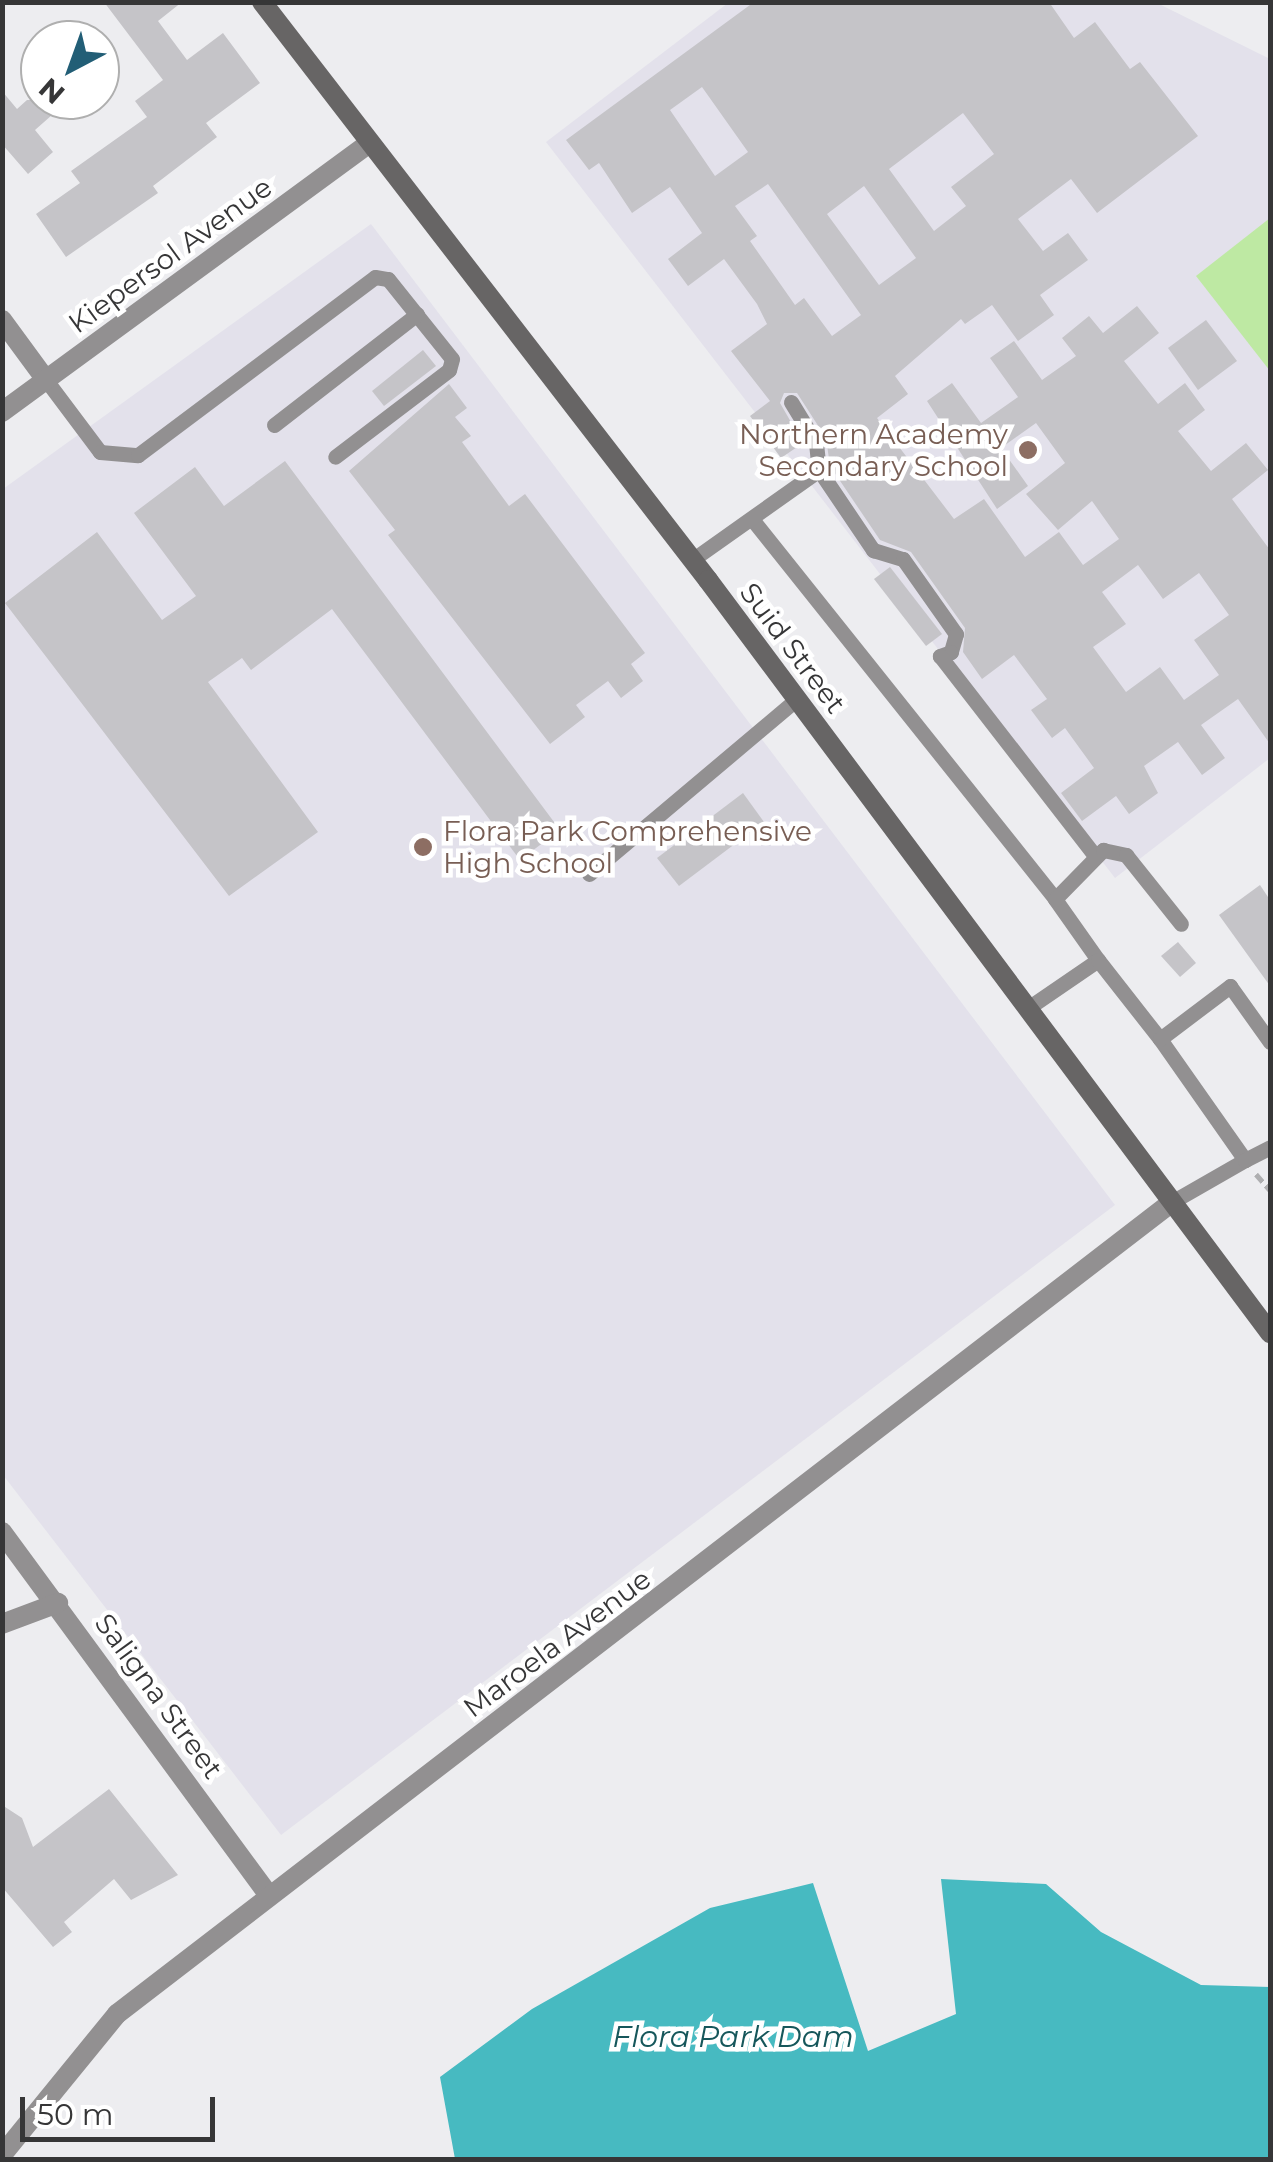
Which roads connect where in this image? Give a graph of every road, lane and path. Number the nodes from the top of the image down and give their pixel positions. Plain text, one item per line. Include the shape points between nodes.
1 (262, 2) edge
2 (370, 143) junction
3 (417, 314) junction
4 (2, 320) edge
5 (46, 380) junction
6 (791, 402) dead end
7 (2, 412) edge
8 (274, 425) dead end
9 (334, 457) dead end
10 (818, 470) junction
11 (752, 519) junction
12 (692, 560) junction
13 (797, 699) junction
14 (1095, 856) junction
15 (589, 874) dead end
16 (1055, 899) junction
17 (1181, 924) dead end
18 (1098, 960) junction
19 (1028, 1008) junction
20 (1160, 1039) junction
21 (1270, 1042) edge
22 (1270, 1147) edge
23 (1245, 1160) junction
24 (1172, 1202) junction
25 (1270, 1333) edge
26 (2, 1532) edge
27 (58, 1602) junction
28 (2, 1624) edge
29 (269, 1895) junction
30 (2, 2154) edge

1 - 2 street, Suid Street
2 - 5 street, Kiepersol Avenue
2 - 12 street, Suid Street
3 - 5 lane via 388,279 375,278 138,455 118,459 100,452
3 - 8 lane
3 - 9 lane via 452,358 449,370
4 - 5 street
5 - 7 street, Kiepersol Avenue
6 - 10 lane via 816,443
10 - 11 lane
10 - 14 lane via 873,550 903,559 956,634 951,652 940,656
11 - 12 lane
11 - 16 lane
12 - 13 street, Suid Street
13 - 15 lane
13 - 19 street, Suid Street
14 - 16 lane
14 - 17 lane via 1117,848
16 - 18 lane
18 - 19 lane
18 - 20 lane
19 - 24 street, Suid Street
20 - 21 lane via 1230,986
20 - 23 lane
22 - 23 lane
23 - 24 lane
24 - 25 street, Suid Street
24 - 29 street, Maroela Avenue
26 - 27 street, Saligna Street
27 - 28 street
27 - 29 street, Saligna Street
29 - 30 street, Maroela Avenue via 102,2026

